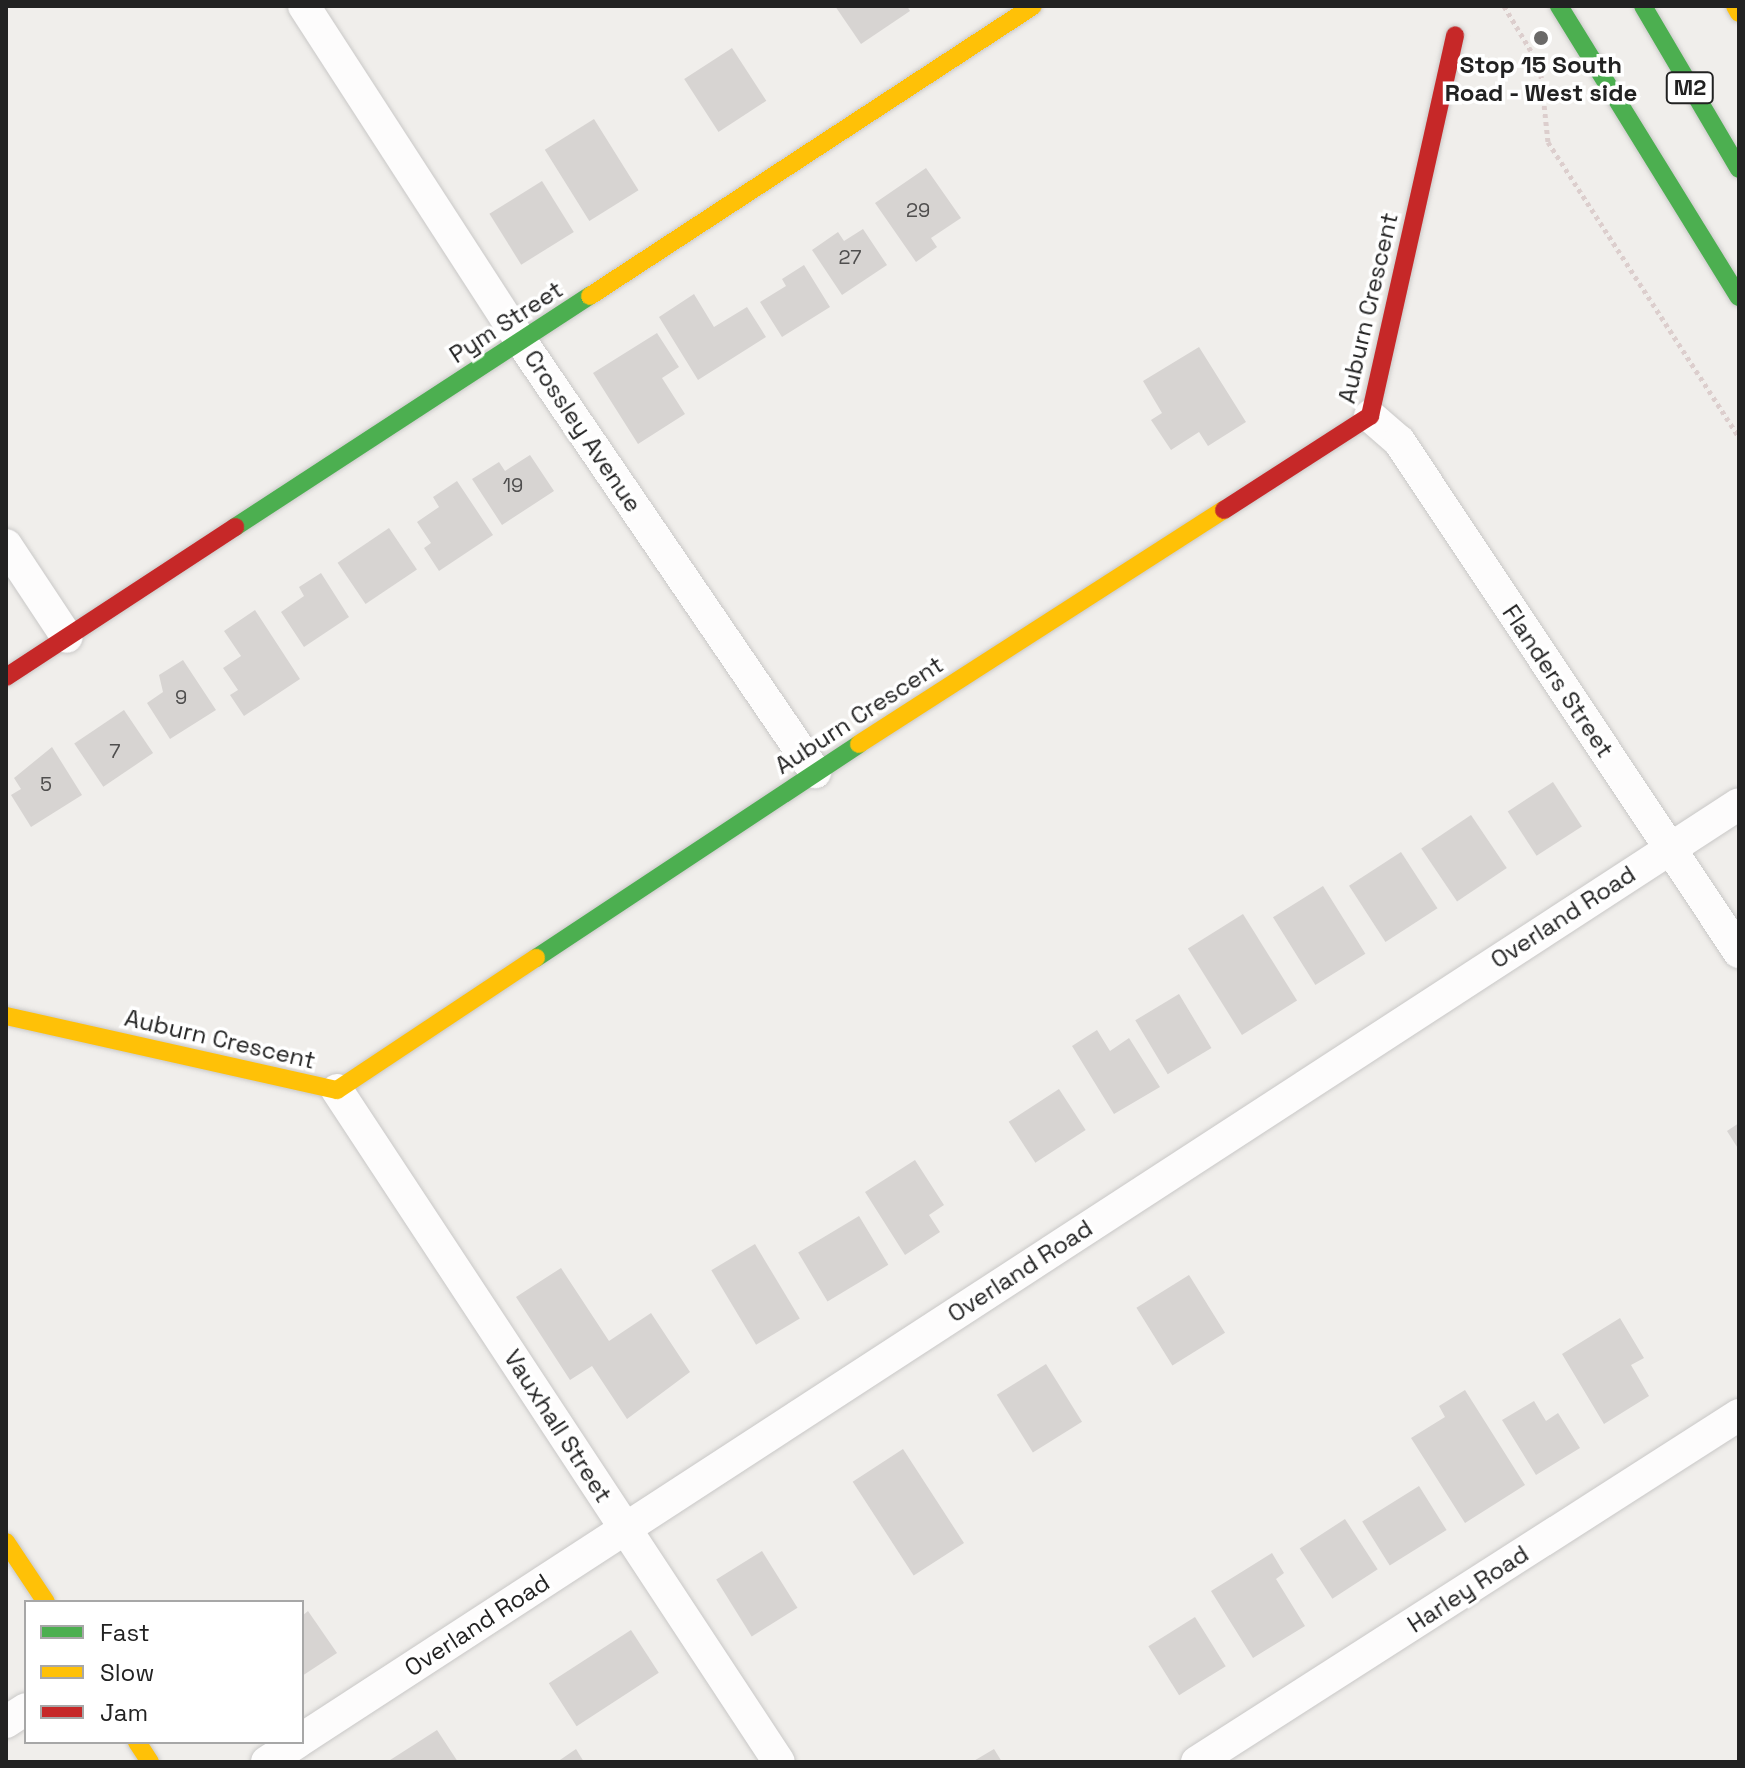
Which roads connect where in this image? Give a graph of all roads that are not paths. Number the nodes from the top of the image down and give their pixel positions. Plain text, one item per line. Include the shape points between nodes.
1 (304, 6) edge
2 (1033, 6) edge
3 (1559, 6) edge
4 (1643, 6) edge
5 (1735, 6) edge
6 (1739, 13) edge
7 (1455, 35) dead end
8 (1739, 169) edge
9 (1739, 297) edge
10 (521, 341) junction
11 (1370, 416) junction
12 (6, 545) edge
13 (67, 637) junction
14 (6, 677) edge
15 (815, 772) junction
16 (1739, 804) edge
17 (1669, 848) junction
18 (1739, 952) edge
19 (6, 1016) edge
20 (337, 1090) junction
21 (1739, 1415) edge
22 (625, 1529) junction
23 (6, 1542) edge
24 (45, 1600) edge
25 (24, 1710) edge
26 (6, 1722) edge
27 (304, 1738) edge
28 (138, 1744) edge
29 (295, 1744) edge
30 (150, 1762) edge
31 (267, 1762) edge
32 (779, 1762) edge
33 (1197, 1762) edge

1 - 10 street, Crossley Avenue
2 - 10 main road, Pym Street
3 - 9 main road
4 - 8 main road, M2
5 - 6 main road
7 - 11 main road, Auburn Crescent
10 - 13 main road, Pym Street
10 - 15 street, Crossley Avenue
11 - 15 main road, Auburn Crescent
11 - 17 street, Flanders Street via 1399,441
12 - 13 street
13 - 14 main road, Pym Street
15 - 20 main road, Auburn Crescent
16 - 17 street, Overland Road
17 - 18 street, Flanders Street
17 - 22 street, Overland Road
19 - 20 main road, Auburn Crescent
20 - 22 street, Vauxhall Street
21 - 33 street, Harley Road
22 - 27 street, Overland Road
22 - 32 street, Vauxhall Street
23 - 24 main road
25 - 26 street
28 - 30 main road
29 - 31 street, Overland Road

